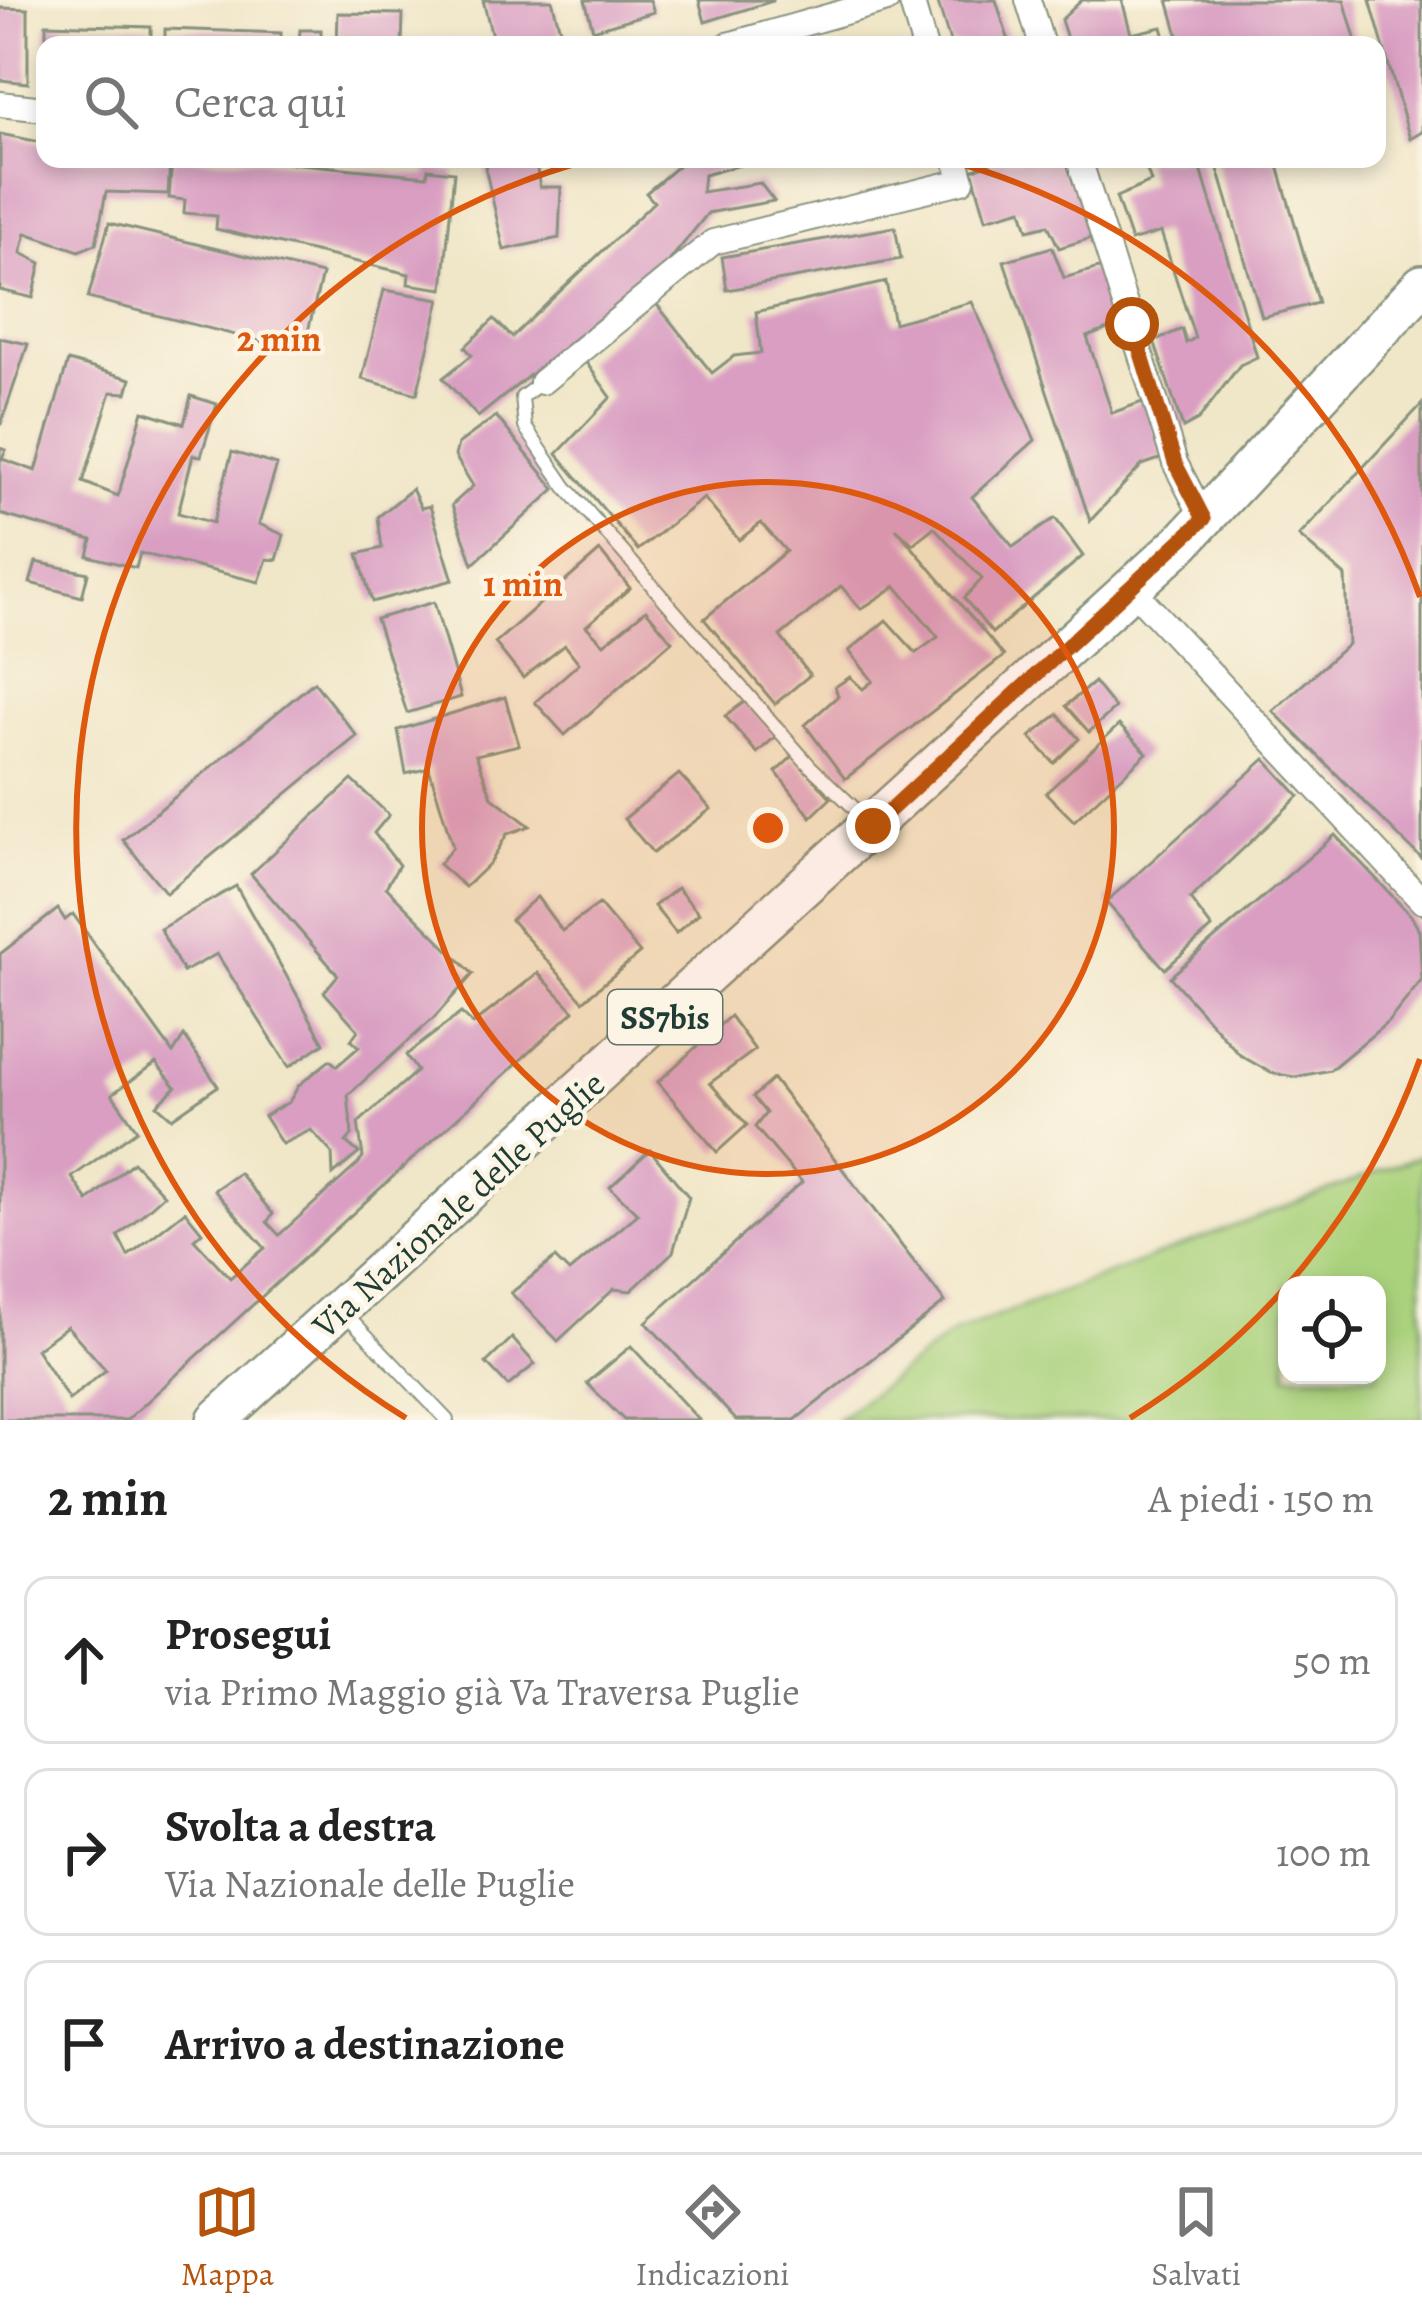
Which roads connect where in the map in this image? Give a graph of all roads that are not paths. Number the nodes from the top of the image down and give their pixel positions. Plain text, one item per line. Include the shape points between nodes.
1 (887, 0) edge
2 (911, 0) edge
3 (1028, 0) edge
4 (760, 36) edge
5 (921, 36) edge
6 (1039, 36) edge
7 (0, 104) edge
8 (36, 108) edge
9 (1082, 168) edge
10 (959, 170) edge
11 (1422, 284) edge
12 (542, 382) joint
13 (1204, 519) junction
14 (1132, 589) junction
15 (873, 826) junction
16 (1422, 901) edge
17 (341, 1309) junction
18 (217, 1420) edge
19 (447, 1420) edge

1 - 4 street
2 - 5 street
3 - 6 street
7 - 8 street
9 - 13 street via 1175,463
10 - 12 street via 713,242
11 - 13 main road, Via Nazionale delle Puglie / SS7bis
12 - 15 lane via 522,397 525,427 566,487 810,766
13 - 14 main road, Via Nazionale delle Puglie / SS7bis
14 - 15 main road, Via Nazionale delle Puglie / SS7bis
14 - 16 street
15 - 17 main road, Via Nazionale delle Puglie / SS7bis
17 - 18 main road, Via Nazionale delle Puglie / SS7bis
17 - 19 lane

